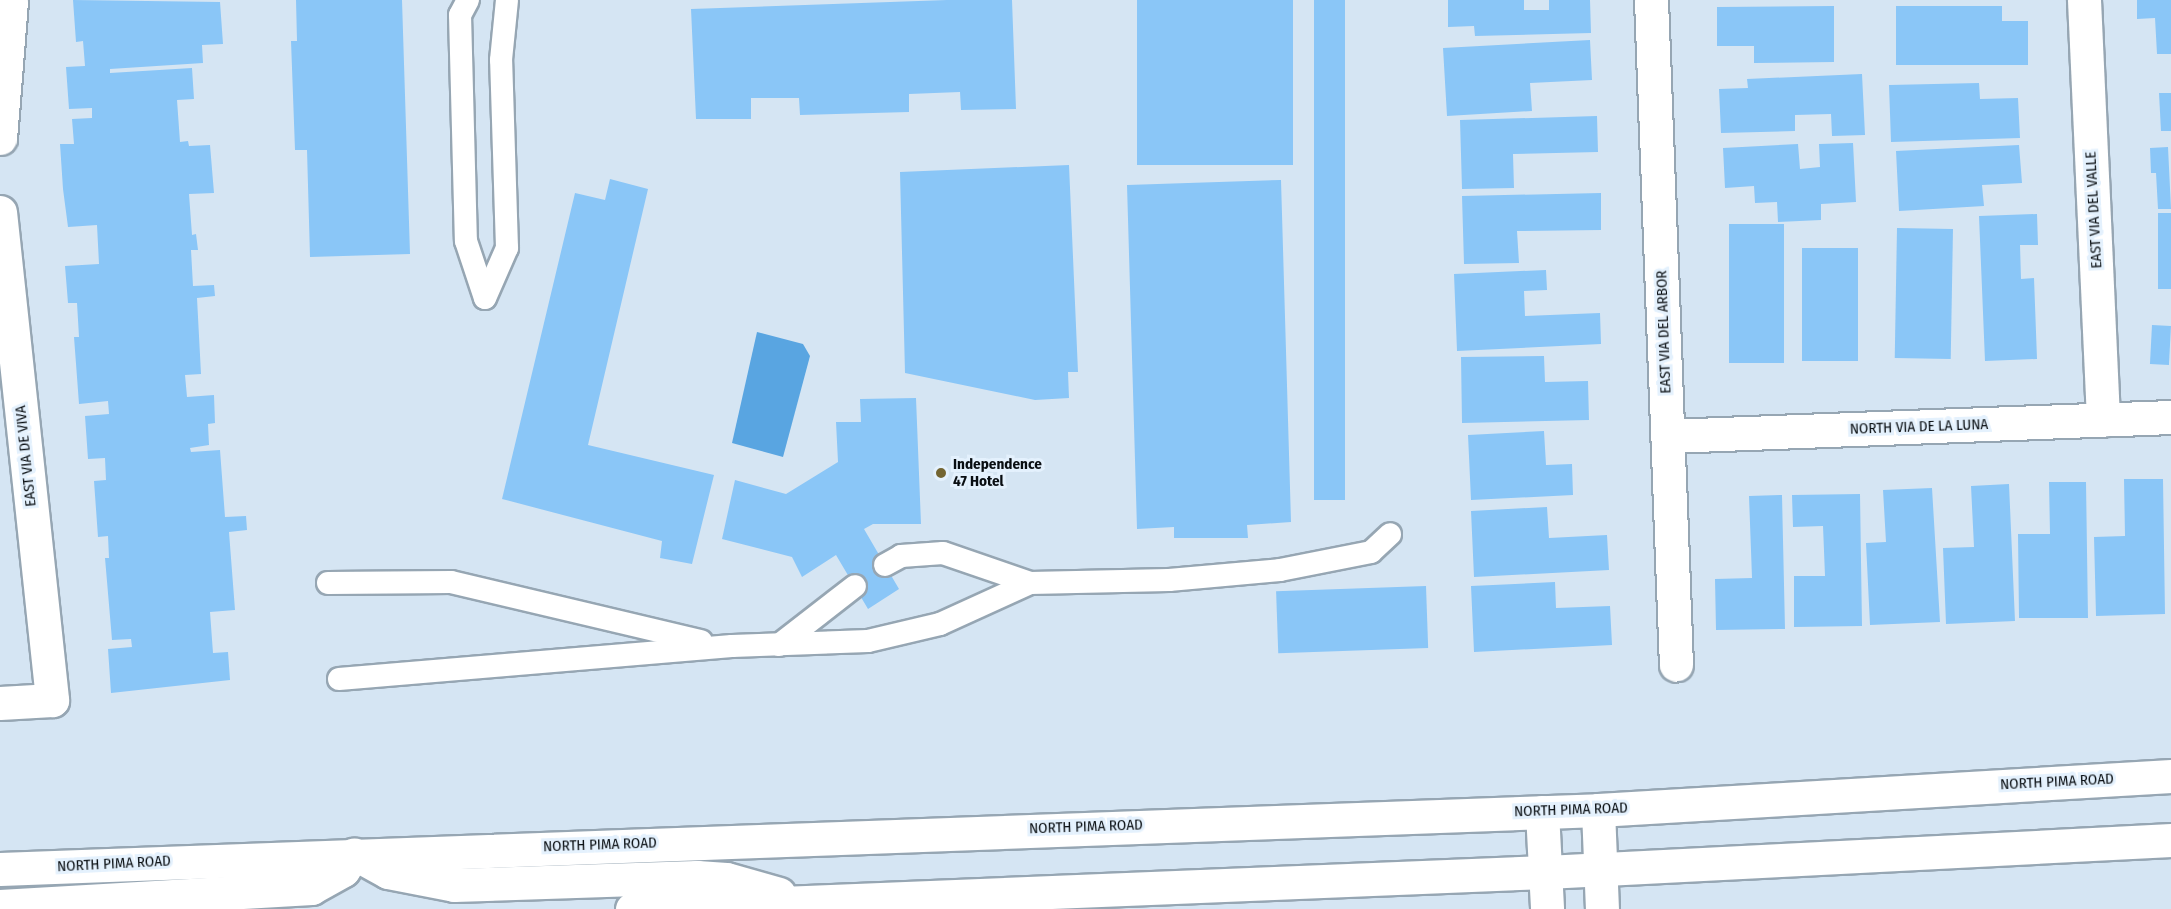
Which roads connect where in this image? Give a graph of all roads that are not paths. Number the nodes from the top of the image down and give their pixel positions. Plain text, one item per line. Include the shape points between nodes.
1 (10, 0) edge
2 (468, 0) edge
3 (507, 0) edge
4 (1651, 0) edge
5 (2084, 0) edge
6 (0, 138) edge
7 (0, 212) edge
8 (2171, 417) edge
9 (2103, 420) junction
10 (1668, 436) junction
11 (1390, 534) dead end
12 (885, 565) dead end
13 (328, 583) dead end
14 (1030, 583) junction
15 (855, 586) dead end
16 (779, 645) junction
17 (732, 646) junction
18 (1676, 665) dead end
19 (339, 679) dead end
20 (0, 703) edge
21 (2171, 776) edge
22 (1598, 810) junction
23 (1542, 812) junction
24 (2171, 840) edge
25 (354, 854) junction
26 (0, 869) edge
27 (1600, 869) junction
28 (1546, 872) junction
29 (806, 902) junction
30 (0, 906) edge
31 (632, 909) edge
32 (1547, 909) edge
33 (1602, 909) edge

1 - 6 main road
2 - 3 lane via 460,15 466,241 485,298 507,248 501,60
4 - 10 main road, EAST VIA DEL ARBOR
5 - 9 main road, EAST VIA DEL VALLE
7 - 20 main road, EAST VIA DE VIVA via 52,700
8 - 9 main road, NORTH VIA DE LA LUNA
9 - 10 main road, NORTH VIA DE LA LUNA
10 - 18 main road, EAST VIA DEL ARBOR
11 - 14 lane via 1371,552 1280,570 1169,580
12 - 14 lane via 901,556 943,553
13 - 17 lane via 451,582 615,623
14 - 16 lane via 940,624 868,641
15 - 16 lane
16 - 17 lane
17 - 19 lane
21 - 22 main road, NORTH PIMA ROAD
22 - 23 main road, NORTH PIMA ROAD
22 - 27 main road
23 - 25 main road, NORTH PIMA ROAD
23 - 28 main road
24 - 27 main road
25 - 26 main road, NORTH PIMA ROAD
25 - 29 main road via 388,872 454,885 697,877 726,879
25 - 30 main road via 343,870 311,888
27 - 28 main road
27 - 33 main road
28 - 29 main road
28 - 32 main road
29 - 31 main road

